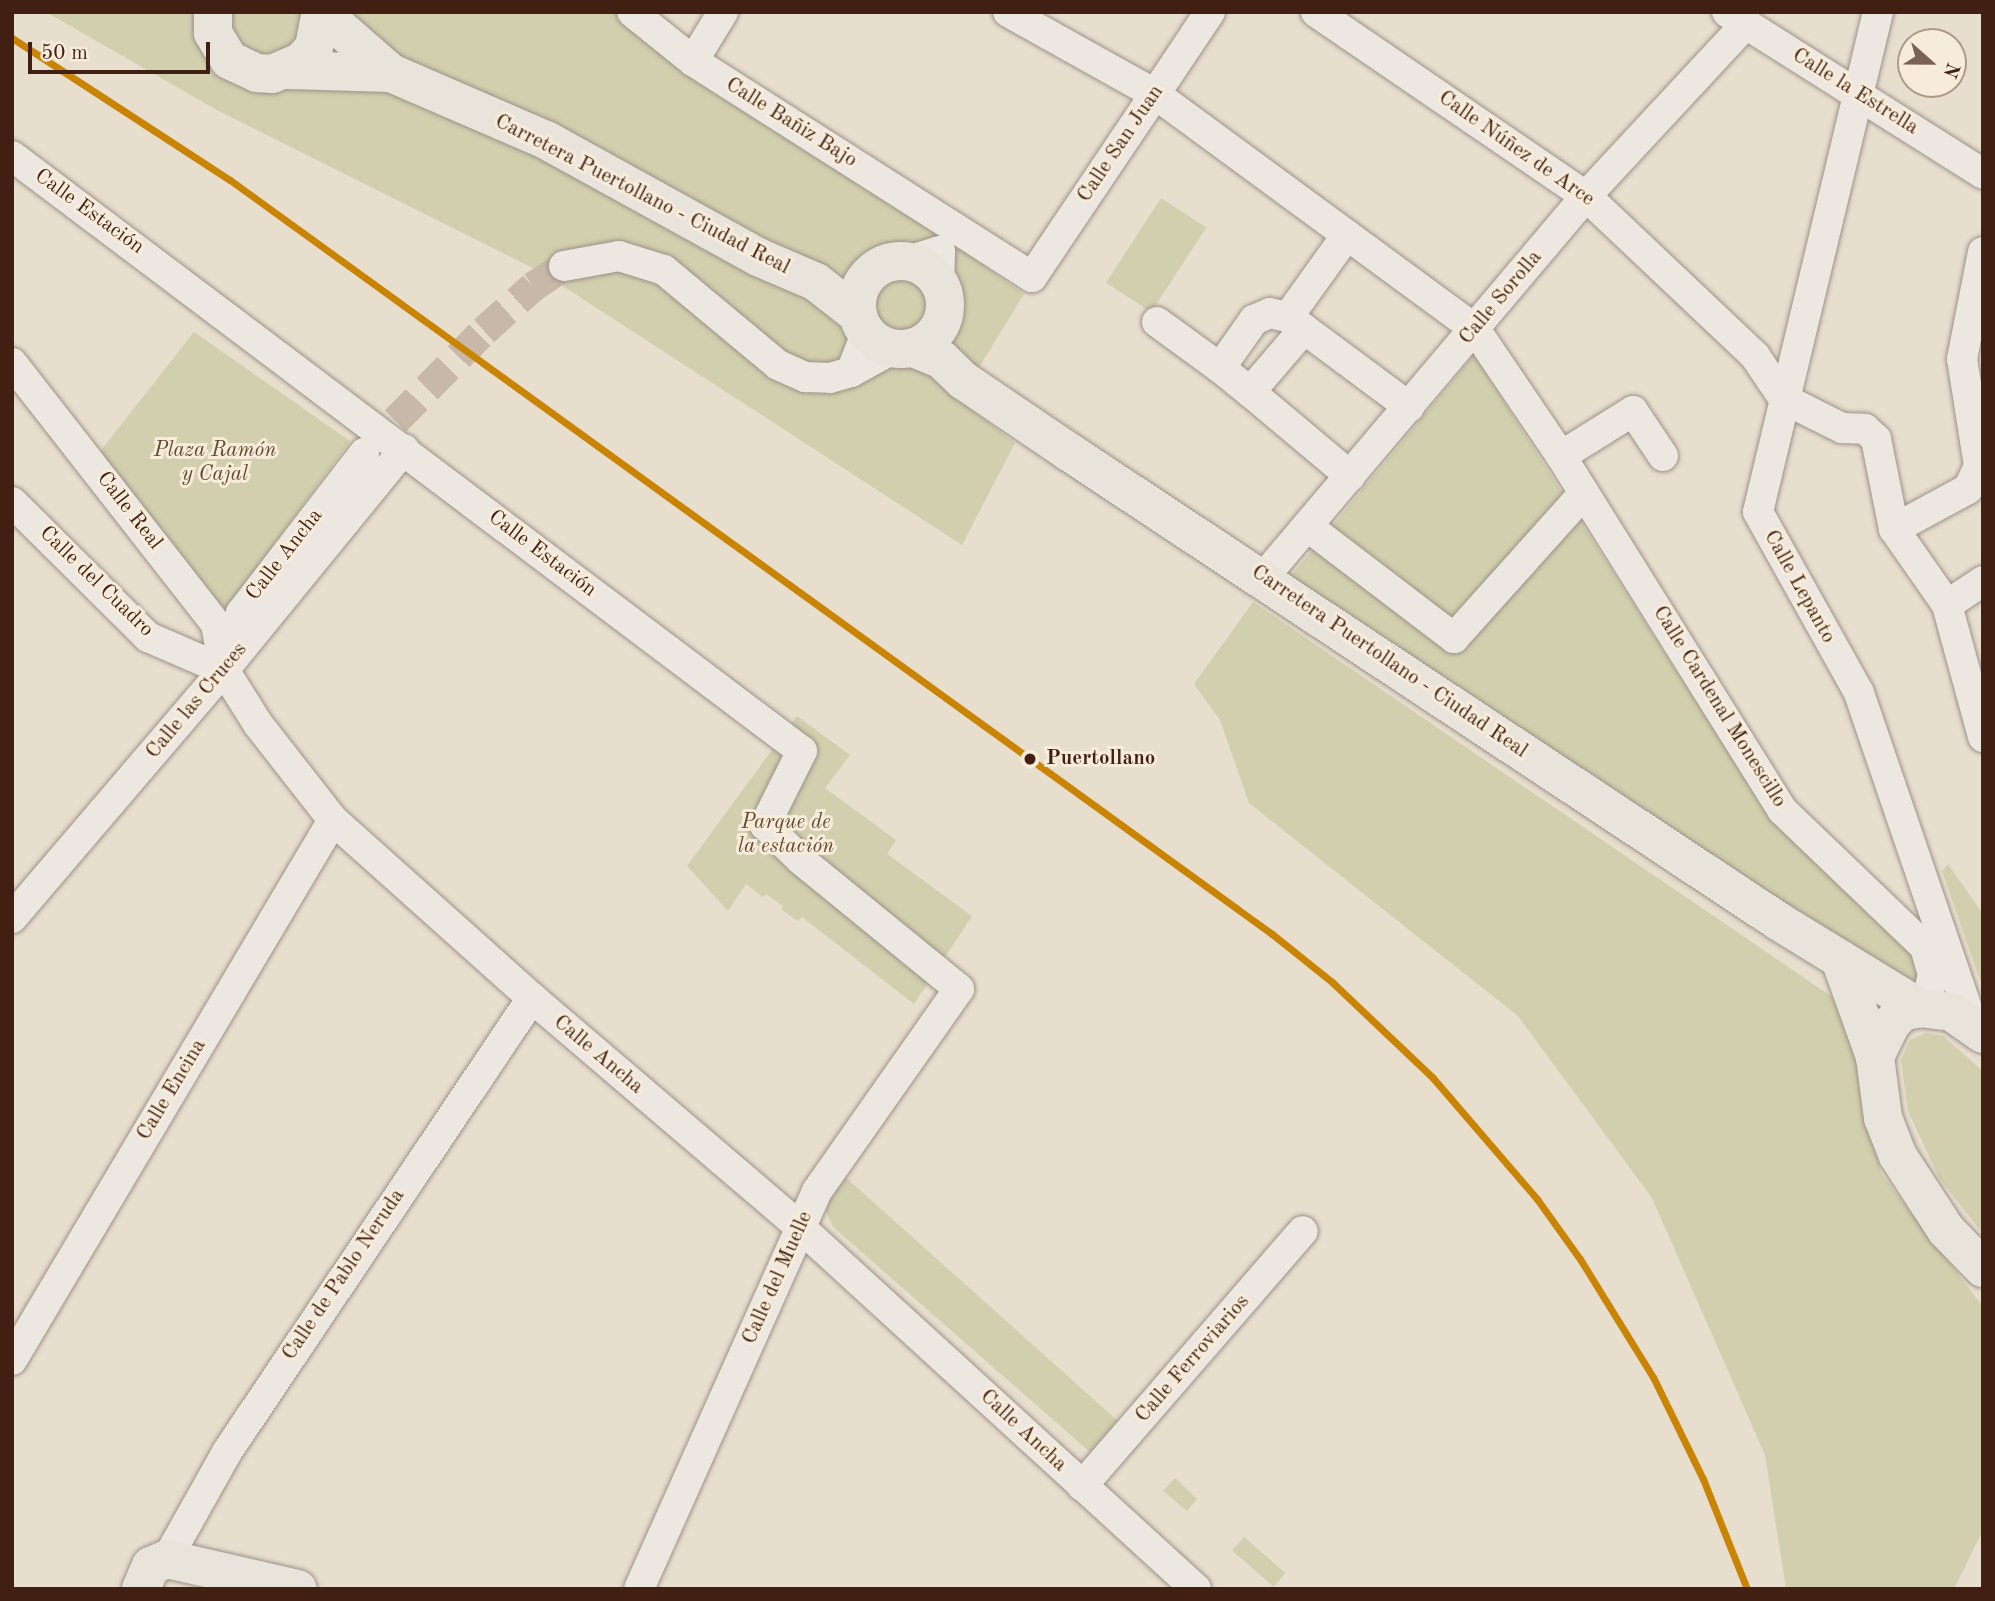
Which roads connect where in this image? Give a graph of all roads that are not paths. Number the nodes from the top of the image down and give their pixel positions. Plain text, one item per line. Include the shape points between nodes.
1 (321, 12) edge
2 (632, 12) edge
3 (723, 12) edge
4 (1008, 12) edge
5 (1210, 12) edge
6 (1316, 12) edge
7 (1878, 12) edge
8 (211, 14) edge
9 (1737, 18) edge
10 (693, 61) junction
11 (288, 70) junction
12 (391, 73) junction
13 (1856, 91) junction
14 (1155, 94) junction
15 (12, 156) edge
16 (1983, 174) edge
17 (1587, 196) junction
18 (1347, 235) junction
19 (1983, 251) edge
20 (936, 255) junction
21 (564, 265) tunnel mouth
22 (871, 271) junction
23 (1032, 276) joint
24 (816, 282) junction
25 (1157, 322) dead end
26 (1296, 323) junction
27 (1475, 329) junction
28 (902, 338) junction
29 (12, 363) edge
30 (1220, 368) junction
31 (1251, 392) junction
32 (1784, 399) junction
33 (1409, 407) junction
34 (404, 449) junction
35 (364, 453) tunnel mouth
36 (1561, 456) junction
37 (1663, 456) dead end
38 (1350, 476) junction
39 (1584, 493) junction
40 (12, 502) edge
41 (1307, 526) junction
42 (1894, 530) junction
43 (1263, 578) junction
44 (1983, 581) edge
45 (1947, 606) junction
46 (224, 670) junction
47 (1983, 737) edge
48 (333, 820) junction
49 (12, 918) edge
50 (1840, 959) junction
51 (959, 989) joint
52 (532, 998) junction
53 (1922, 1008) junction
54 (1978, 1030) edge
55 (1875, 1058) junction
56 (801, 1228) junction
57 (1303, 1231) dead end
58 (1983, 1268) edge
59 (12, 1360) edge
60 (1082, 1486) junction
61 (167, 1559) junction
62 (292, 1588) edge
63 (141, 1589) edge
64 (639, 1589) edge
65 (1196, 1589) edge

1 - 11 main road via 314,47
1 - 12 main road, Carretera Puertollano - Ciudad Real
2 - 10 street, Calle Bañiz Bajo
3 - 10 street
4 - 14 street, Calle Cardenal Monescillo
5 - 14 street, Calle San Juan
6 - 17 street, Calle Núñez de Arce
7 - 13 street, Calle Lepanto
8 - 11 main road, Carretera Puertollano - Ciudad Real via 213,33 229,60 257,74
9 - 13 street, Calle la Estrella
9 - 17 street, Calle Sorolla
10 - 20 street, Calle Bañiz Bajo
11 - 12 main road, Carretera Puertollano - Ciudad Real
12 - 24 main road, Carretera Puertollano - Ciudad Real via 546,140 758,257
13 - 16 street, Calle la Estrella
13 - 32 street, Calle Lepanto
14 - 18 street, Calle Cardenal Monescillo
14 - 23 street, Calle San Juan
15 - 34 street, Calle Estación via 166,268 240,332
17 - 27 street, Calle Sorolla
17 - 32 street, Calle Núñez de Arce via 1755,356
18 - 26 street
18 - 27 street, Calle Cardenal Monescillo
19 - 42 street via 1962,359 1979,466 1968,489
20 - 22 main road, Carretera Puertollano - Ciudad Real via 894,261
20 - 23 street, Calle Bañiz Bajo
20 - 28 main road via 945,312
21 - 28 street via 619,256 664,270 778,365 805,377 830,379 851,372
22 - 24 main road, Carretera Puertollano - Ciudad Real
22 - 28 main road via 858,292
24 - 28 main road, Carretera Puertollano - Ciudad Real
25 - 30 street
26 - 30 street via 1270,313 1254,320
26 - 31 street
26 - 33 street
27 - 33 street, Calle Sorolla
27 - 36 street, Calle Cardenal Monescillo
28 - 43 main road, Carretera Puertollano - Ciudad Real
29 - 46 street, Calle Real via 216,624
30 - 31 street
31 - 38 street
32 - 42 street via 1842,428 1866,429 1876,439
32 - 54 street, Calle Lepanto via 1758,512 1859,693
33 - 38 street, Calle Sorolla
34 - 46 street, Calle las Cruces
34 - 51 street, Calle Estación via 802,751 765,825
35 - 46 street, Calle Ancha via 241,613
36 - 37 street via 1628,403
36 - 39 street, Calle Cardenal Monescillo
38 - 41 street, Calle Sorolla
39 - 41 street via 1454,638
39 - 53 street, Calle Cardenal Monescillo via 1782,810 1925,947 1933,975
40 - 46 street, Calle del Cuadro via 148,637
41 - 43 street, Calle Sorolla
42 - 45 street
43 - 50 main road, Carretera Puertollano - Ciudad Real
44 - 45 street
45 - 47 street
46 - 48 street, Calle Ancha via 258,724
46 - 49 street, Calle las Cruces
48 - 52 street, Calle Ancha
48 - 59 street, Calle Encina
50 - 53 main road, Carretera Puertollano - Ciudad Real
50 - 55 main road
51 - 56 street, Calle del Muelle via 833,1166
52 - 56 street, Calle Ancha
52 - 61 street, Calle de Pablo Neruda via 227,1452
53 - 54 main road, Carretera Puertollano - Ciudad Real via 1952,1012
53 - 55 main road via 1902,1012
55 - 58 main road via 1883,1118 1898,1156 1946,1230
56 - 60 street, Calle Ancha
56 - 64 street, Calle del Muelle
57 - 60 street, Calle Ferroviarios
60 - 65 street, Calle Ancha
61 - 62 main road
61 - 63 main road via 151,1566

